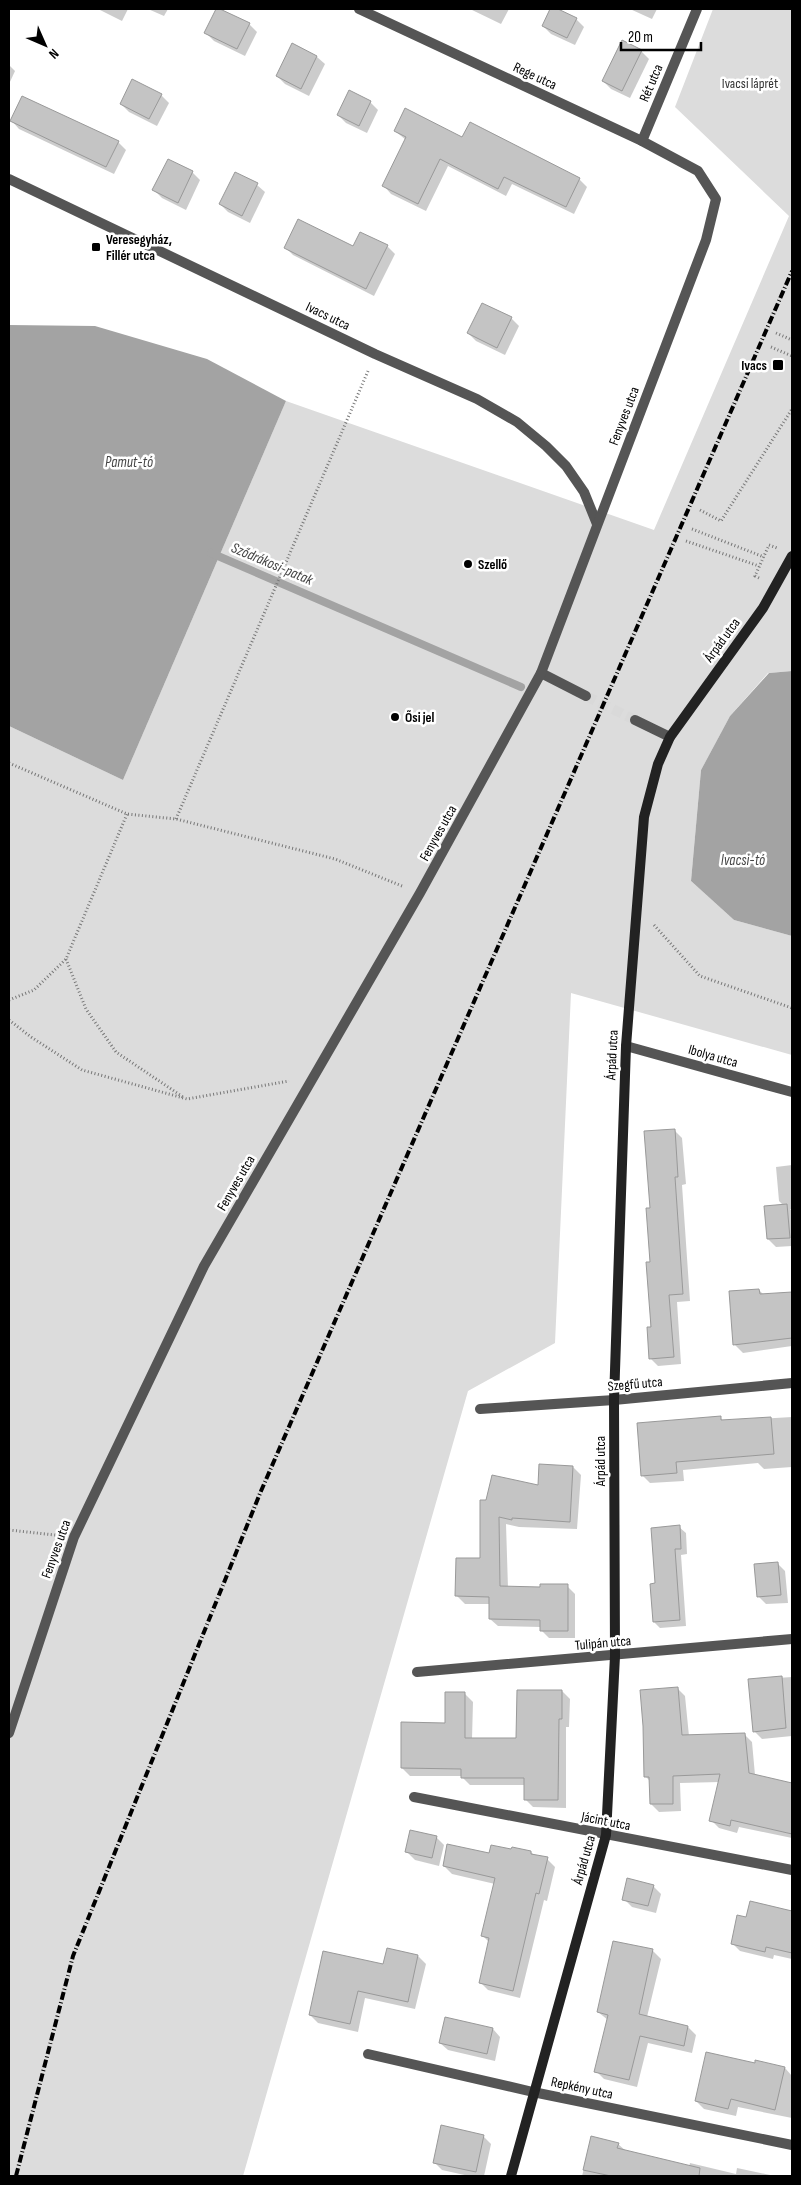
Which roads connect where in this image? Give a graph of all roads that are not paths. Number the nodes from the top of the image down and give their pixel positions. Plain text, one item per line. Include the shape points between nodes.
1 (359, 9) edge
2 (697, 9) edge
3 (642, 141) junction
4 (698, 171) joint
5 (9, 179) edge
6 (597, 524) junction
7 (792, 556) edge
8 (541, 673) junction
9 (586, 696) tunnel mouth
10 (635, 720) tunnel mouth
11 (670, 737) junction
12 (626, 1046) junction
13 (792, 1092) edge
14 (792, 1383) edge
15 (614, 1400) junction
16 (480, 1409) dead end
17 (792, 1639) edge
18 (615, 1656) junction
19 (417, 1672) dead end
20 (9, 1733) edge
21 (414, 1796) dead end
22 (606, 1835) junction
23 (792, 1870) edge
24 (368, 2054) dead end
25 (533, 2092) junction
26 (792, 2145) edge
27 (511, 2176) edge

1 - 3 street, Rege utca
2 - 3 street, Rét utca
3 - 4 street, Rege utca
4 - 6 street, Fenyves utca via 716,199 706,240
5 - 6 street, Ivacs utca via 375,354 477,399 517,422 566,466 584,492
6 - 8 street, Fenyves utca
7 - 11 street, Árpád utca via 763,608
8 - 9 street
8 - 20 street, Fenyves utca via 420,894 204,1266 74,1537
10 - 11 street
11 - 12 street, Árpád utca via 658,764 644,817
12 - 13 street, Ibolya utca
12 - 15 street, Árpád utca
14 - 15 street, Szegfű utca
15 - 16 street, Szegfű utca
15 - 18 street, Árpád utca
17 - 18 street, Tulipán utca
18 - 19 street, Tulipán utca
18 - 22 street, Árpád utca
21 - 22 street, Jácint utca
22 - 23 street, Jácint utca
22 - 25 street, Árpád utca
24 - 25 street, Repkény utca
25 - 26 street, Repkény utca
25 - 27 street, Árpád utca

